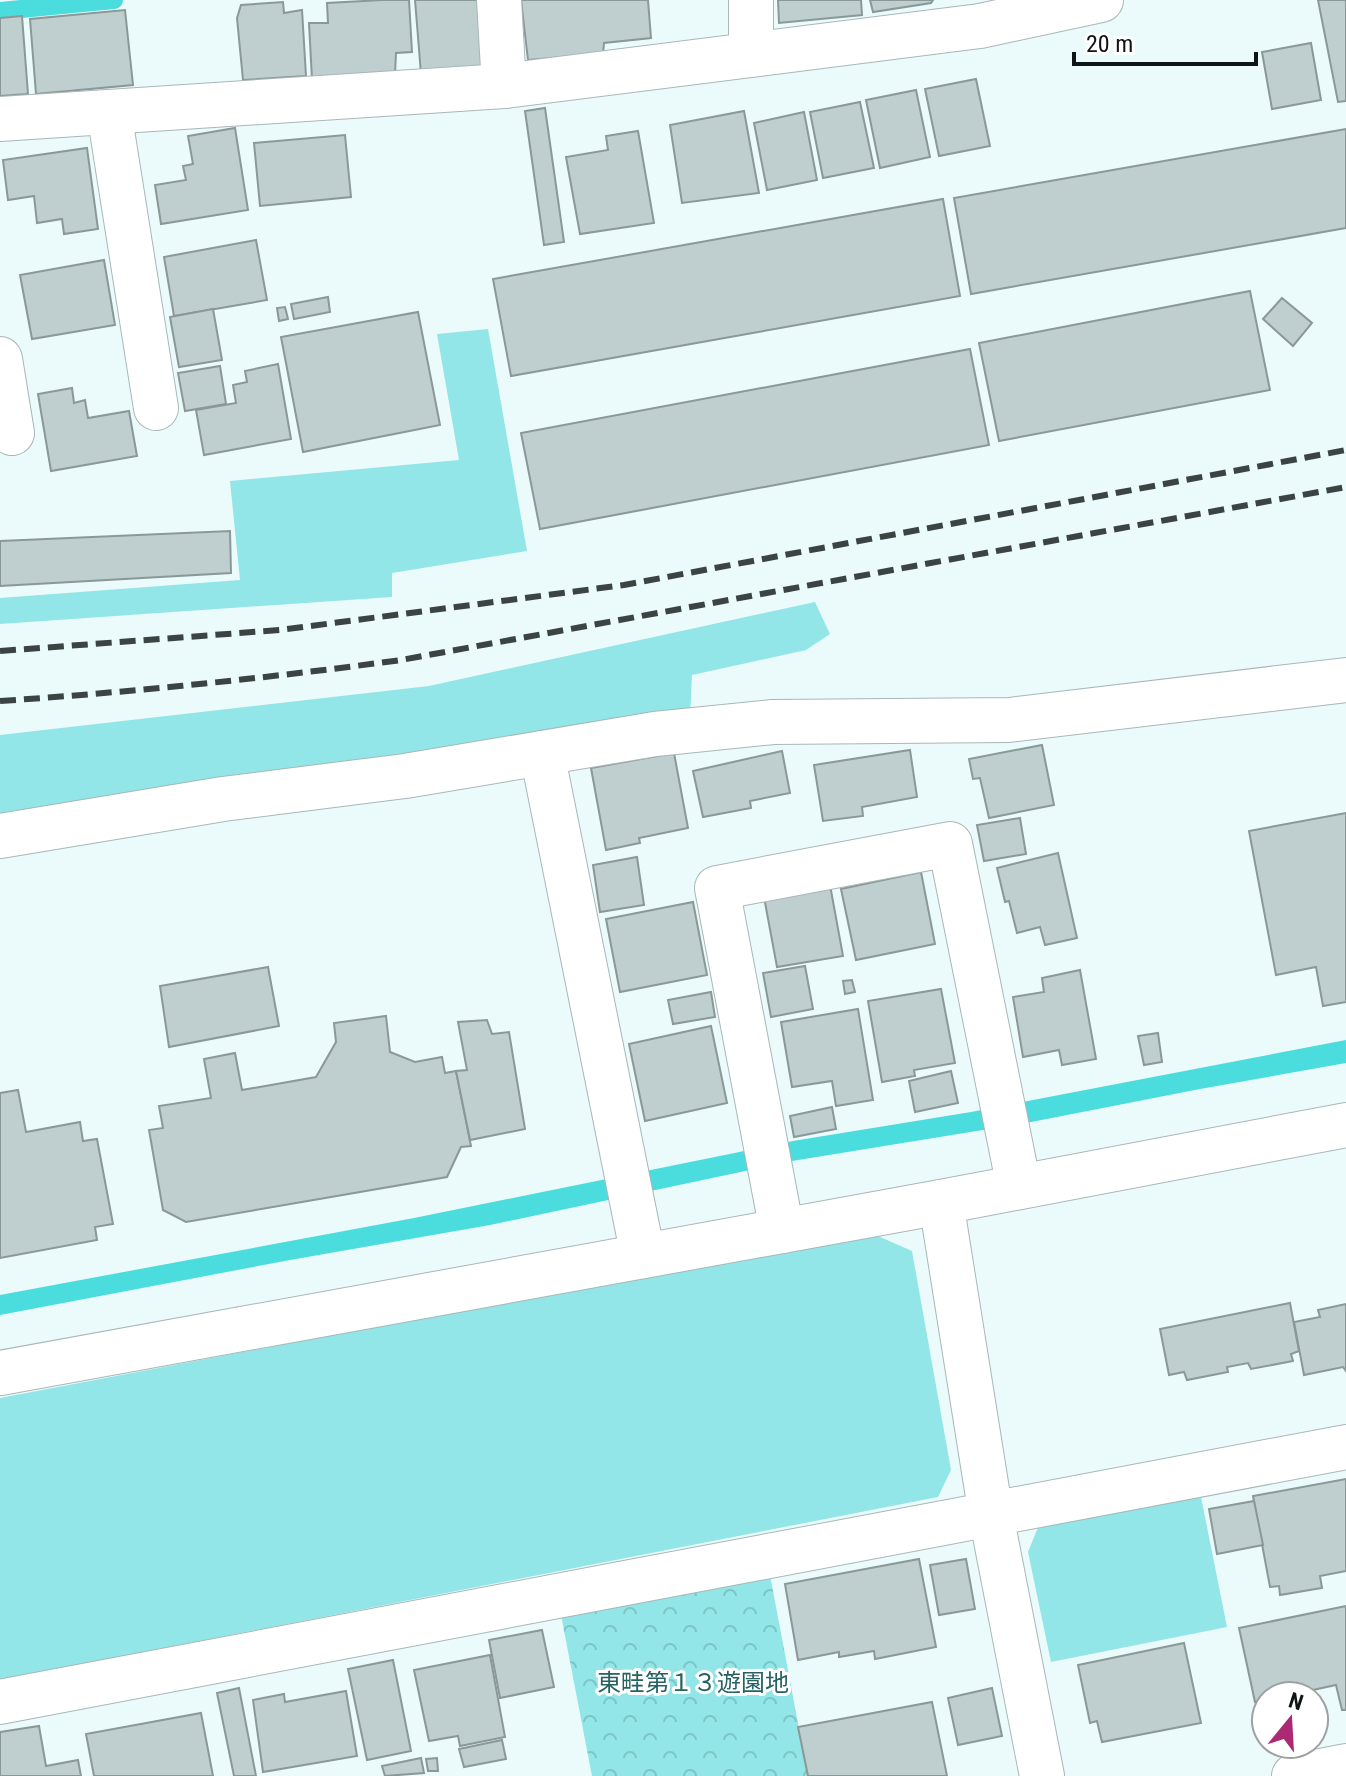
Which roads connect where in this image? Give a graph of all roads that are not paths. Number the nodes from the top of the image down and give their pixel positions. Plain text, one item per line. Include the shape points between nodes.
1 (499, 0) edge
2 (751, 0) edge
3 (1101, 0) edge
4 (751, 55) junction
5 (504, 86) junction
6 (109, 112) junction
7 (0, 119) edge
8 (0, 359) edge
9 (156, 408) dead end
10 (12, 433) dead end
11 (1346, 680) edge
12 (542, 753) junction
13 (0, 836) edge
14 (1346, 1125) edge
15 (1019, 1187) junction
16 (941, 1202) junction
17 (782, 1231) junction
18 (643, 1256) junction
19 (0, 1373) edge
20 (1346, 1447) edge
21 (991, 1515) junction
22 (0, 1702) edge
23 (1346, 1766) edge
24 (1042, 1776) edge
25 (1294, 1776) edge

1 - 5 street
2 - 4 street
3 - 4 street via 980,26
4 - 5 street
5 - 6 street
6 - 7 street
6 - 9 street
8 - 10 street
11 - 12 street via 1009,720 773,722
12 - 13 street
12 - 18 street
14 - 15 street
15 - 16 street
15 - 17 street via 950,844 717,888
16 - 17 street
16 - 21 street
17 - 18 street
18 - 19 street
20 - 21 street
21 - 22 street
21 - 24 street
23 - 25 street

